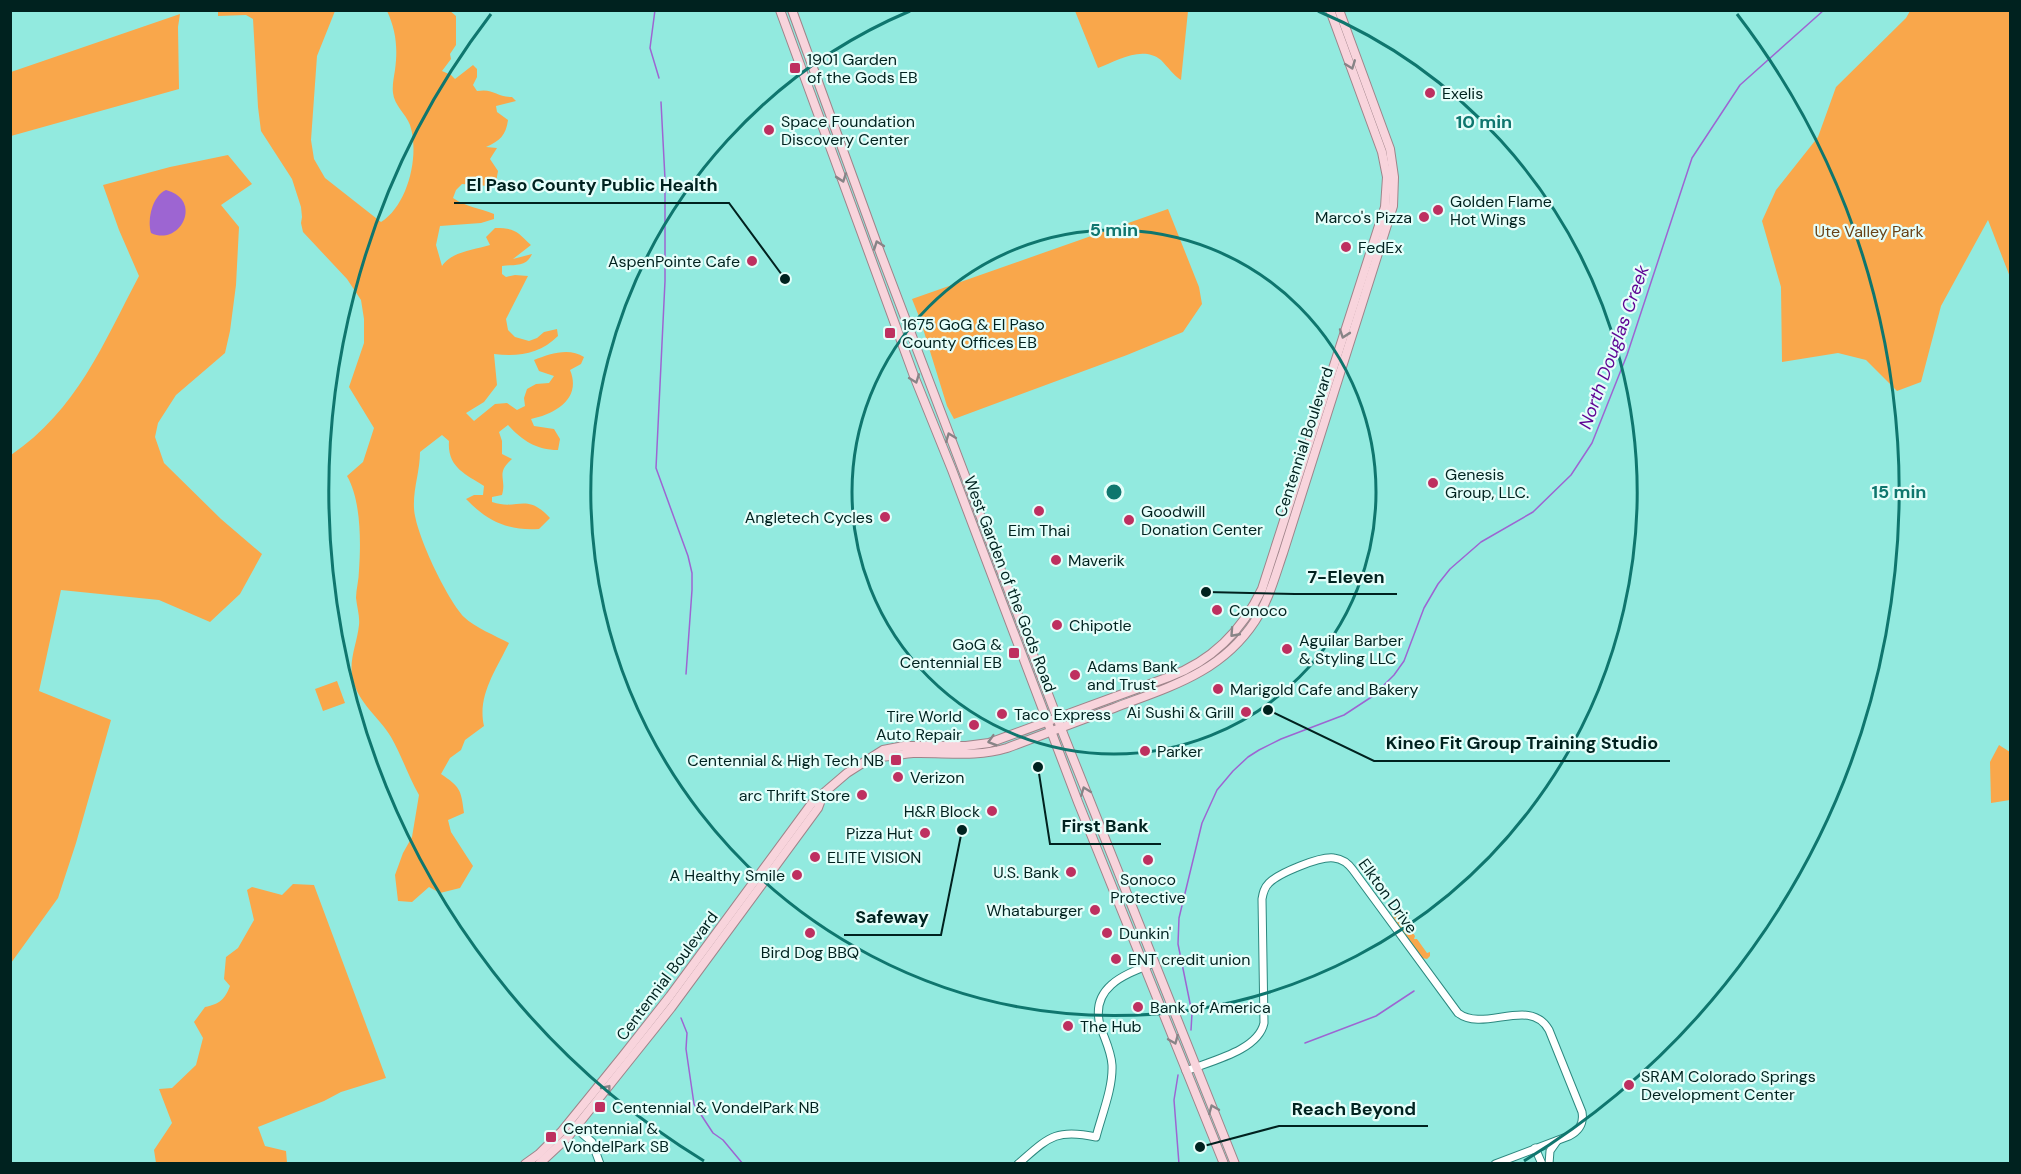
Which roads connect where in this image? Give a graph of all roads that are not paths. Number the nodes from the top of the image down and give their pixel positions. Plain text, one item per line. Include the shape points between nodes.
1 (780, 10) edge
2 (792, 10) edge
3 (1330, 10) edge
4 (1339, 10) edge
5 (1323, 400) junction
6 (1312, 460) junction
7 (952, 470) junction
8 (992, 546) junction
9 (1057, 718) junction
10 (1047, 722) junction
11 (1060, 727) junction
12 (1051, 731) junction
13 (875, 756) junction
14 (822, 797) junction
15 (1154, 963) junction
16 (1144, 966) junction
17 (1196, 1066) junction
18 (1186, 1071) junction
19 (572, 1125) junction
20 (1559, 1139) junction
21 (1535, 1148) junction
22 (525, 1164) edge
23 (539, 1164) edge
24 (600, 1164) edge
25 (1018, 1164) edge
26 (1224, 1164) edge
27 (1235, 1164) edge
28 (1495, 1164) edge
29 (1542, 1164) edge
30 (1549, 1164) edge

1 -> 7 main road, West Garden of the Gods Road via 902,346
8 -> 2 main road, West Garden of the Gods Road
3 -> 5 main road, Centennial Boulevard via 1378,139 1387,190 1378,230
4 - 6 main road, Centennial Boulevard via 1390,149 1395,191 1391,218
5 - 6 street via 1325,412
5 -> 9 main road, Centennial Boulevard via 1262,589 1238,629 1218,650 1186,671
6 - 11 main road, Centennial Boulevard via 1269,593 1239,641 1189,679
7 - 8 main road via 961,475 983,534
7 - 10 main road, West Garden of the Gods Road
8 - 9 main road, West Garden of the Gods Road
9 - 10 main road, Centennial Boulevard
9 - 11 main road, West Garden of the Gods Road
10 - 12 main road, West Garden of the Gods Road
10 -> 13 main road, Centennial Boulevard via 983,744 904,746 883,750
11 - 12 main road, Centennial Boulevard
15 -> 11 main road, West Garden of the Gods Road
12 - 13 main road, Centennial Boulevard via 983,753
12 - 16 main road, West Garden of the Gods Road
13 - 14 main road, Centennial Boulevard via 847,773
19 -> 14 main road, Centennial Boulevard via 690,984 814,814
14 - 19 main road, Centennial Boulevard via 812,803
15 - 16 street
15 - 17 main road, West Garden of the Gods Road
16 -> 18 main road, West Garden of the Gods Road
16 - 25 street via 1113,982 1102,997 1099,1022 1112,1068 1096,1137 1073,1132 1059,1134
17 - 18 street, Elkton Drive
17 - 20 street, Elkton Drive via 1248,1046 1263,1028 1262,899 1267,885 1278,876 1332,858 1348,863 1458,1013 1475,1020 1526,1015 1543,1021 1582,1112 1581,1125
27 -> 17 main road, West Garden of the Gods Road
18 - 26 main road, West Garden of the Gods Road
19 - 22 main road, Centennial Boulevard
19 - 23 main road, Centennial Boulevard via 560,1145
19 - 24 street via 595,1146
20 - 21 street
20 - 30 street via 1550,1151
21 - 28 street
21 - 29 street

